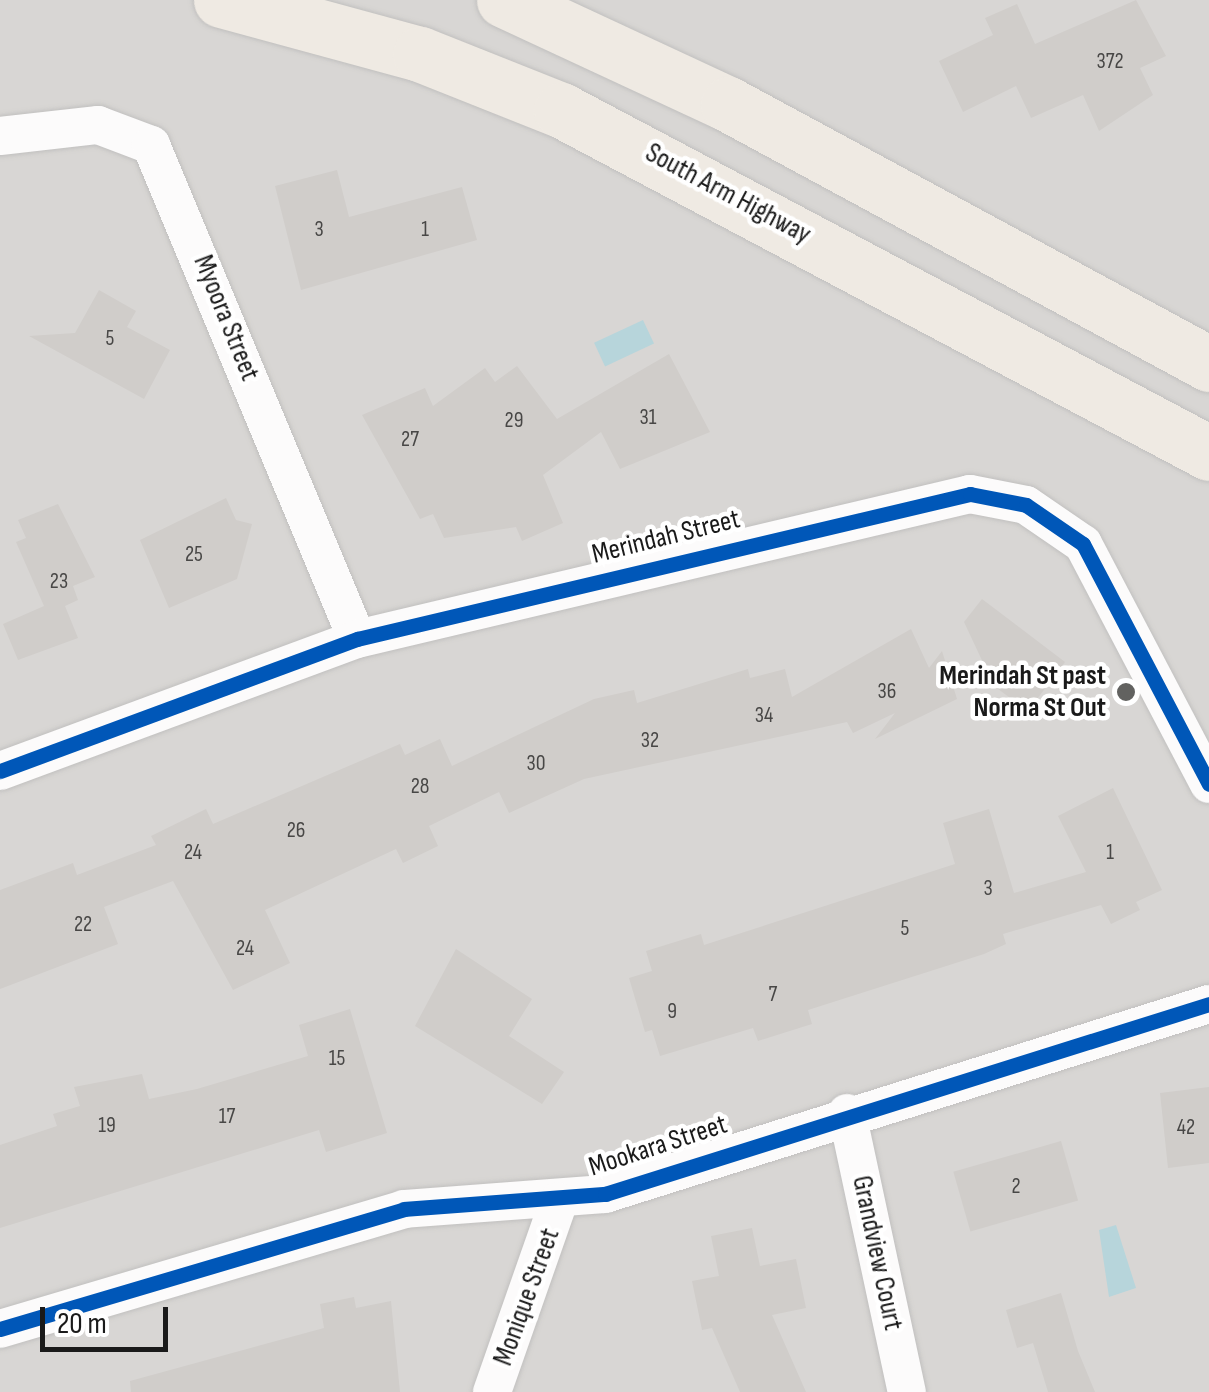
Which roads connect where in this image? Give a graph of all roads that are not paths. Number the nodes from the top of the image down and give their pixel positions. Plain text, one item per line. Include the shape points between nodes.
1 (220, 0) edge
2 (504, 0) edge
3 (0, 136) edge
4 (1209, 364) edge
5 (1209, 453) edge
6 (357, 639) junction
7 (0, 772) edge
8 (1209, 784) edge
9 (1209, 1004) edge
10 (847, 1113) junction
11 (559, 1201) junction
12 (0, 1329) edge
13 (492, 1392) edge
14 (907, 1392) edge

1 - 5 main road, South Arm Highway via 420,54 561,110
2 - 4 main road via 728,104
3 - 6 street, Myoora Street via 98,125 151,145
6 - 7 street, Merindah Street
6 - 8 street, Merindah Street via 936,497 1001,496 1050,516 1098,563
9 - 10 street, Mookara Street
10 - 11 street, Mookara Street via 604,1194
10 - 14 street, Grandview Court
11 - 12 street, Mookara Street via 404,1209
11 - 13 street, Monique Street

